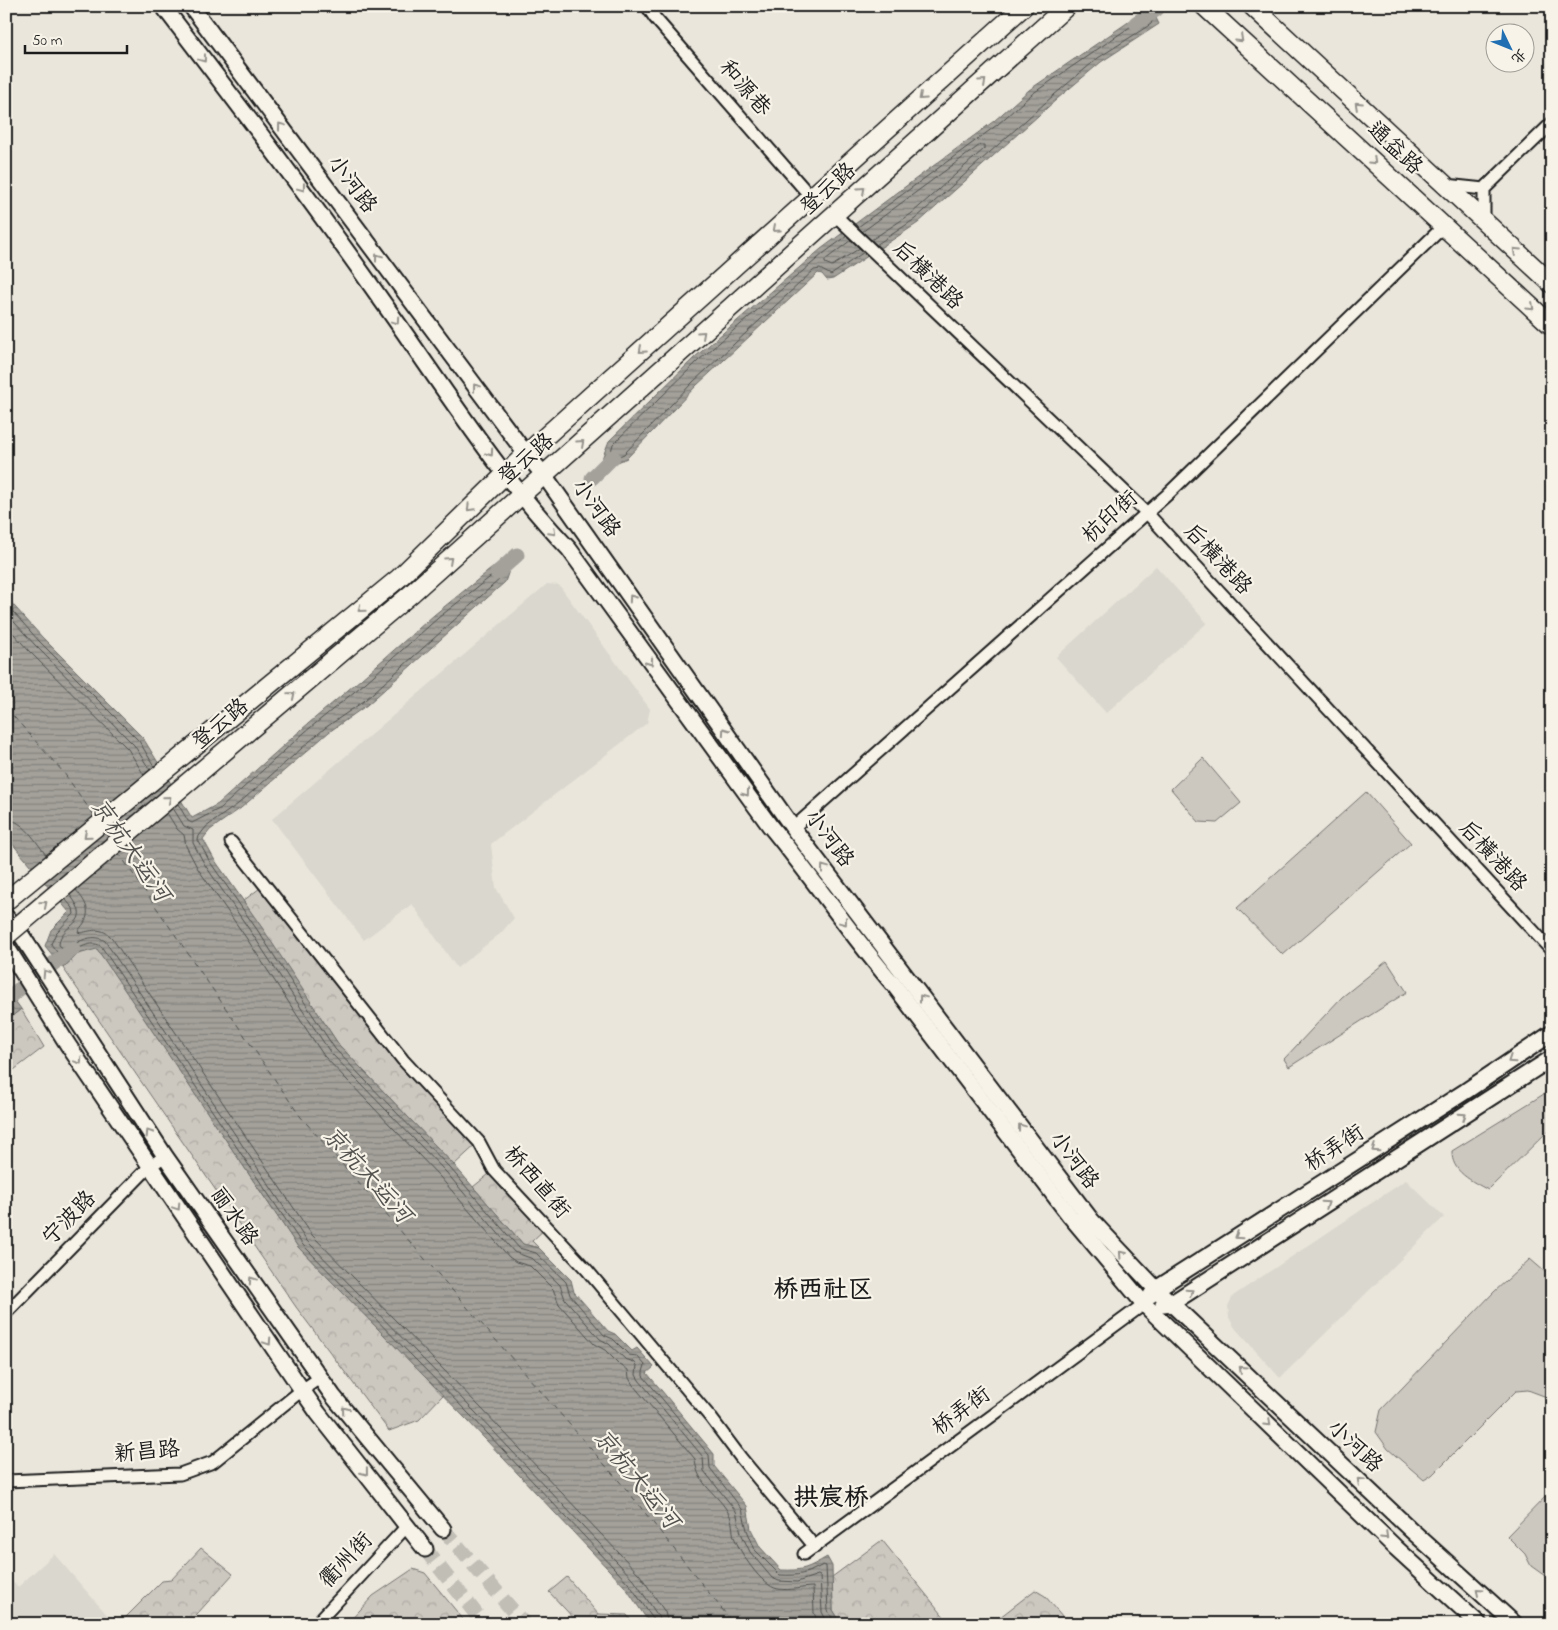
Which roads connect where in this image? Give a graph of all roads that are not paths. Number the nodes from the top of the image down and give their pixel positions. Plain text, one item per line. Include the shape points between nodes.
1 (163, 6) edge
2 (191, 6) edge
3 (647, 6) edge
4 (1024, 6) edge
5 (1067, 6) edge
6 (1204, 6) edge
7 (1252, 6) edge
8 (1552, 123) edge
9 (1445, 185) junction
10 (1484, 189) junction
11 (811, 197) junction
12 (835, 214) junction
13 (1484, 221) junction
14 (1444, 226) junction
15 (1552, 284) edge
16 (1552, 326) edge
17 (526, 454) junction
18 (504, 474) junction
19 (544, 475) junction
20 (522, 494) junction
21 (1147, 514) junction
22 (793, 828) junction
23 (231, 842) dead end
24 (6, 901) edge
25 (6, 917) edge
26 (11, 942) edge
27 (1552, 951) edge
28 (1552, 1033) edge
29 (1552, 1058) edge
30 (165, 1156) junction
31 (149, 1167) junction
32 (1156, 1289) junction
33 (1172, 1303) junction
34 (1144, 1304) junction
35 (6, 1313) edge
36 (320, 1377) junction
37 (302, 1390) junction
38 (6, 1481) edge
39 (407, 1526) junction
40 (443, 1529) tunnel mouth
41 (815, 1547) junction
42 (426, 1549) tunnel mouth
43 (804, 1554) dead end
44 (316, 1624) edge
45 (1479, 1624) edge
46 (1516, 1624) edge

1 -> 18 main road, 小河路 via 314,204
17 -> 2 main road, 小河路
3 - 11 street, 和源巷
4 -> 11 main road, 登云路
12 -> 5 main road, 登云路
6 -> 14 main road, 通益路
9 -> 7 main road, 通益路
8 - 10 street
9 - 10 street
9 - 13 main road, 通益路
10 - 13 street
11 -> 17 main road, 登云路
19 -> 12 main road, 登云路
12 - 21 street, 后横港路
15 -> 13 main road, 通益路
14 -> 16 main road, 通益路
14 - 21 street, 杭印街
17 - 18 main road, 登云路
17 - 19 main road, 小河路
18 - 20 main road, 小河路
18 -> 24 main road, 登云路 via 399,578
19 - 20 main road, 登云路
22 -> 19 main road, 小河路
26 -> 20 main road, 登云路, bridge
20 -> 34 main road, 小河路 via 569,549 770,826 871,958 1070,1216
21 - 22 street, 杭印街
21 - 27 street, 后横港路
32 -> 22 main road, 小河路 via 1092,1221
23 - 41 street, 桥西直街 via 402,1060 479,1142 494,1170 587,1270
25 - 26 main road, 丽水路
30 -> 26 main road, 丽水路 via 70,1010
26 -> 31 main road, 丽水路 via 53,1020
28 -> 32 main road, 桥弄街
33 -> 29 main road, 桥弄街
30 - 31 street, 宁波路
36 -> 30 main road, 丽水路
31 - 35 street, 宁波路
31 -> 37 main road, 丽水路
32 - 33 main road, 小河路
32 - 34 main road, 桥弄街
33 - 34 main road
46 -> 33 main road, 小河路 via 1410,1529
34 - 41 street, 桥弄街
34 -> 45 main road, 小河路
36 - 37 street, 新昌路
40 -> 36 main road, 丽水路
37 - 38 street, 新昌路 via 213,1462 180,1474
37 -> 39 main road, 丽水路
39 - 42 main road, 丽水路
39 - 44 street, 衢州街
41 - 43 street, 桥弄街

